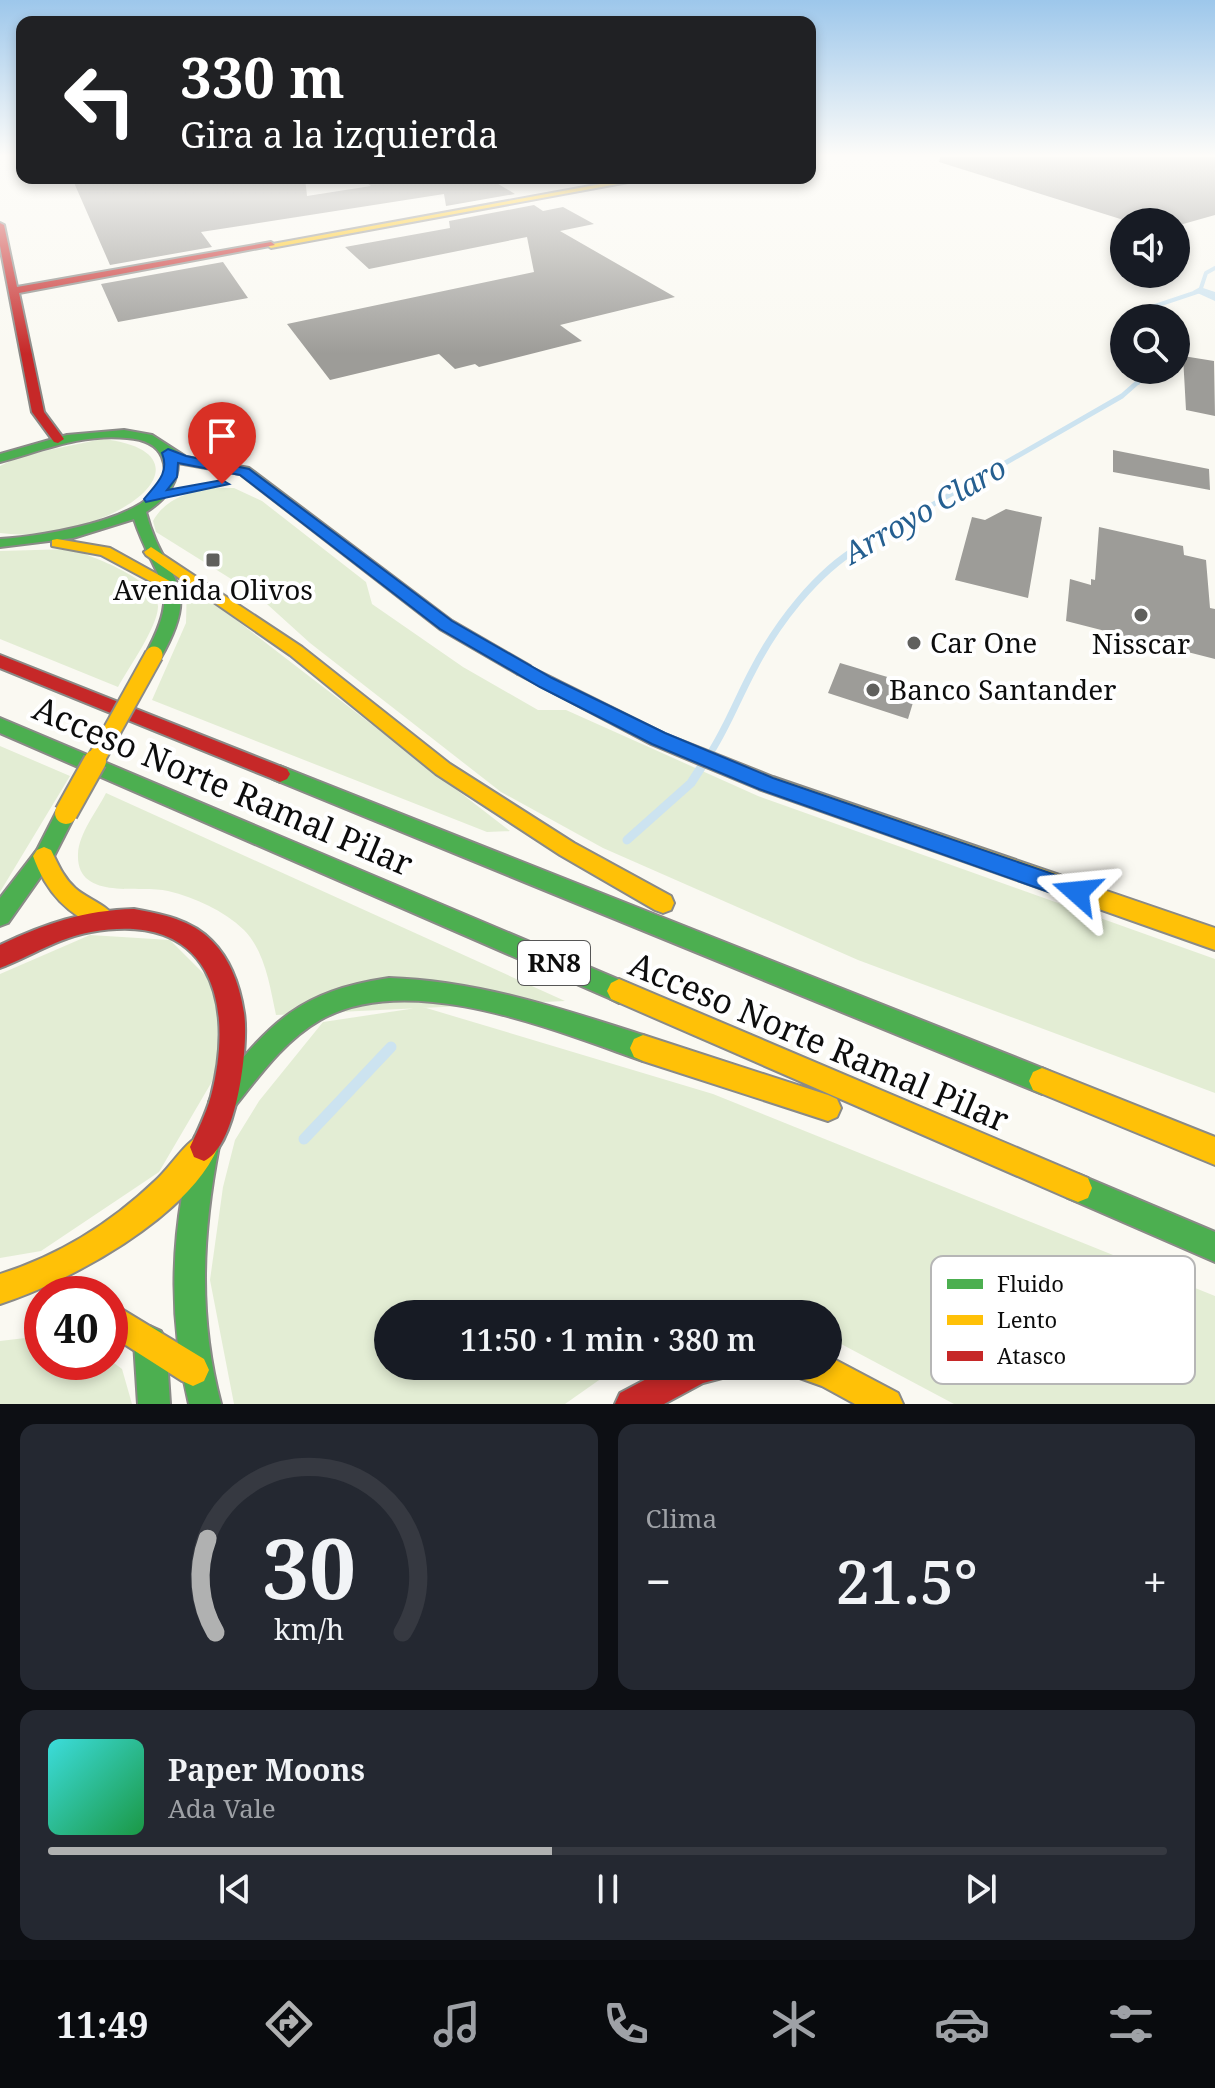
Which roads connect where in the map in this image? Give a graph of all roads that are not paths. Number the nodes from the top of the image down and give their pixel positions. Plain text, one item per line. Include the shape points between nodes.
1 (395, 223) edge
2 (0, 225) edge
3 (110, 273) junction
4 (13, 291) junction
5 (17, 317) junction
6 (58, 439) junction
7 (6, 453) edge
8 (168, 453) junction
9 (210, 485) dead end
10 (264, 487) junction
11 (187, 488) dead end
12 (145, 504) junction
13 (0, 543) edge
14 (28, 543) junction
15 (151, 552) junction
16 (167, 584) junction
17 (0, 661) edge
18 (0, 725) edge
19 (44, 856) junction
20 (0, 916) edge
21 (104, 919) junction
22 (1215, 939) edge
23 (0, 957) edge
24 (821, 992) junction
25 (222, 1102) junction
26 (853, 1117) dead end
27 (898, 1131) dead end
28 (205, 1145) junction
29 (1215, 1151) edge
30 (1108, 1201) junction
31 (1215, 1247) edge
32 (22, 1285) joint
33 (0, 1289) edge
34 (128, 1328) edge
35 (150, 1342) junction
36 (193, 1370) junction
37 (677, 1380) edge
38 (842, 1380) edge
39 (154, 1404) edge
40 (205, 1404) edge
41 (631, 1404) edge
42 (887, 1404) edge

1 - 3 main road
2 - 4 main road
3 - 4 main road
3 - 5 main road via 29,305
4 - 5 main road
5 - 6 main road via 41,420
6 - 7 main road
6 - 8 main road via 116,433 151,440
8 - 10 main road via 244,471
8 - 12 main road via 170,477
9 - 10 main road
10 - 22 main road via 446,625 658,739 766,783
11 - 12 main road
12 - 14 main road via 88,531
12 - 15 main road
13 - 14 main road
14 - 16 main road via 105,551
15 - 16 main road
15 - 24 main road via 296,651 443,769 567,849
16 - 19 main road, bridge via 175,604 169,625
17 - 24 main road, Acceso Norte Ramal Pilar / RN8
18 - 30 main road, Acceso Norte Ramal Pilar / RN8
19 - 20 main road
19 - 21 main road via 51,882 66,899
21 - 23 main road via 43,935
21 - 25 main road via 154,922 194,939 223,971 235,1016
24 - 29 main road, Acceso Norte Ramal Pilar / RN8
25 - 26 main road via 273,1044 314,1009 347,997 398,991 488,1001 537,1014
25 - 28 main road
27 - 30 main road
28 - 32 main road via 158,1195 95,1248
28 - 36 main road via 193,1198 186,1283
30 - 31 main road, Acceso Norte Ramal Pilar / RN8
32 - 33 main road
34 - 35 main road
35 - 36 main road
35 - 39 main road
36 - 40 main road
37 - 41 main road
38 - 42 main road

